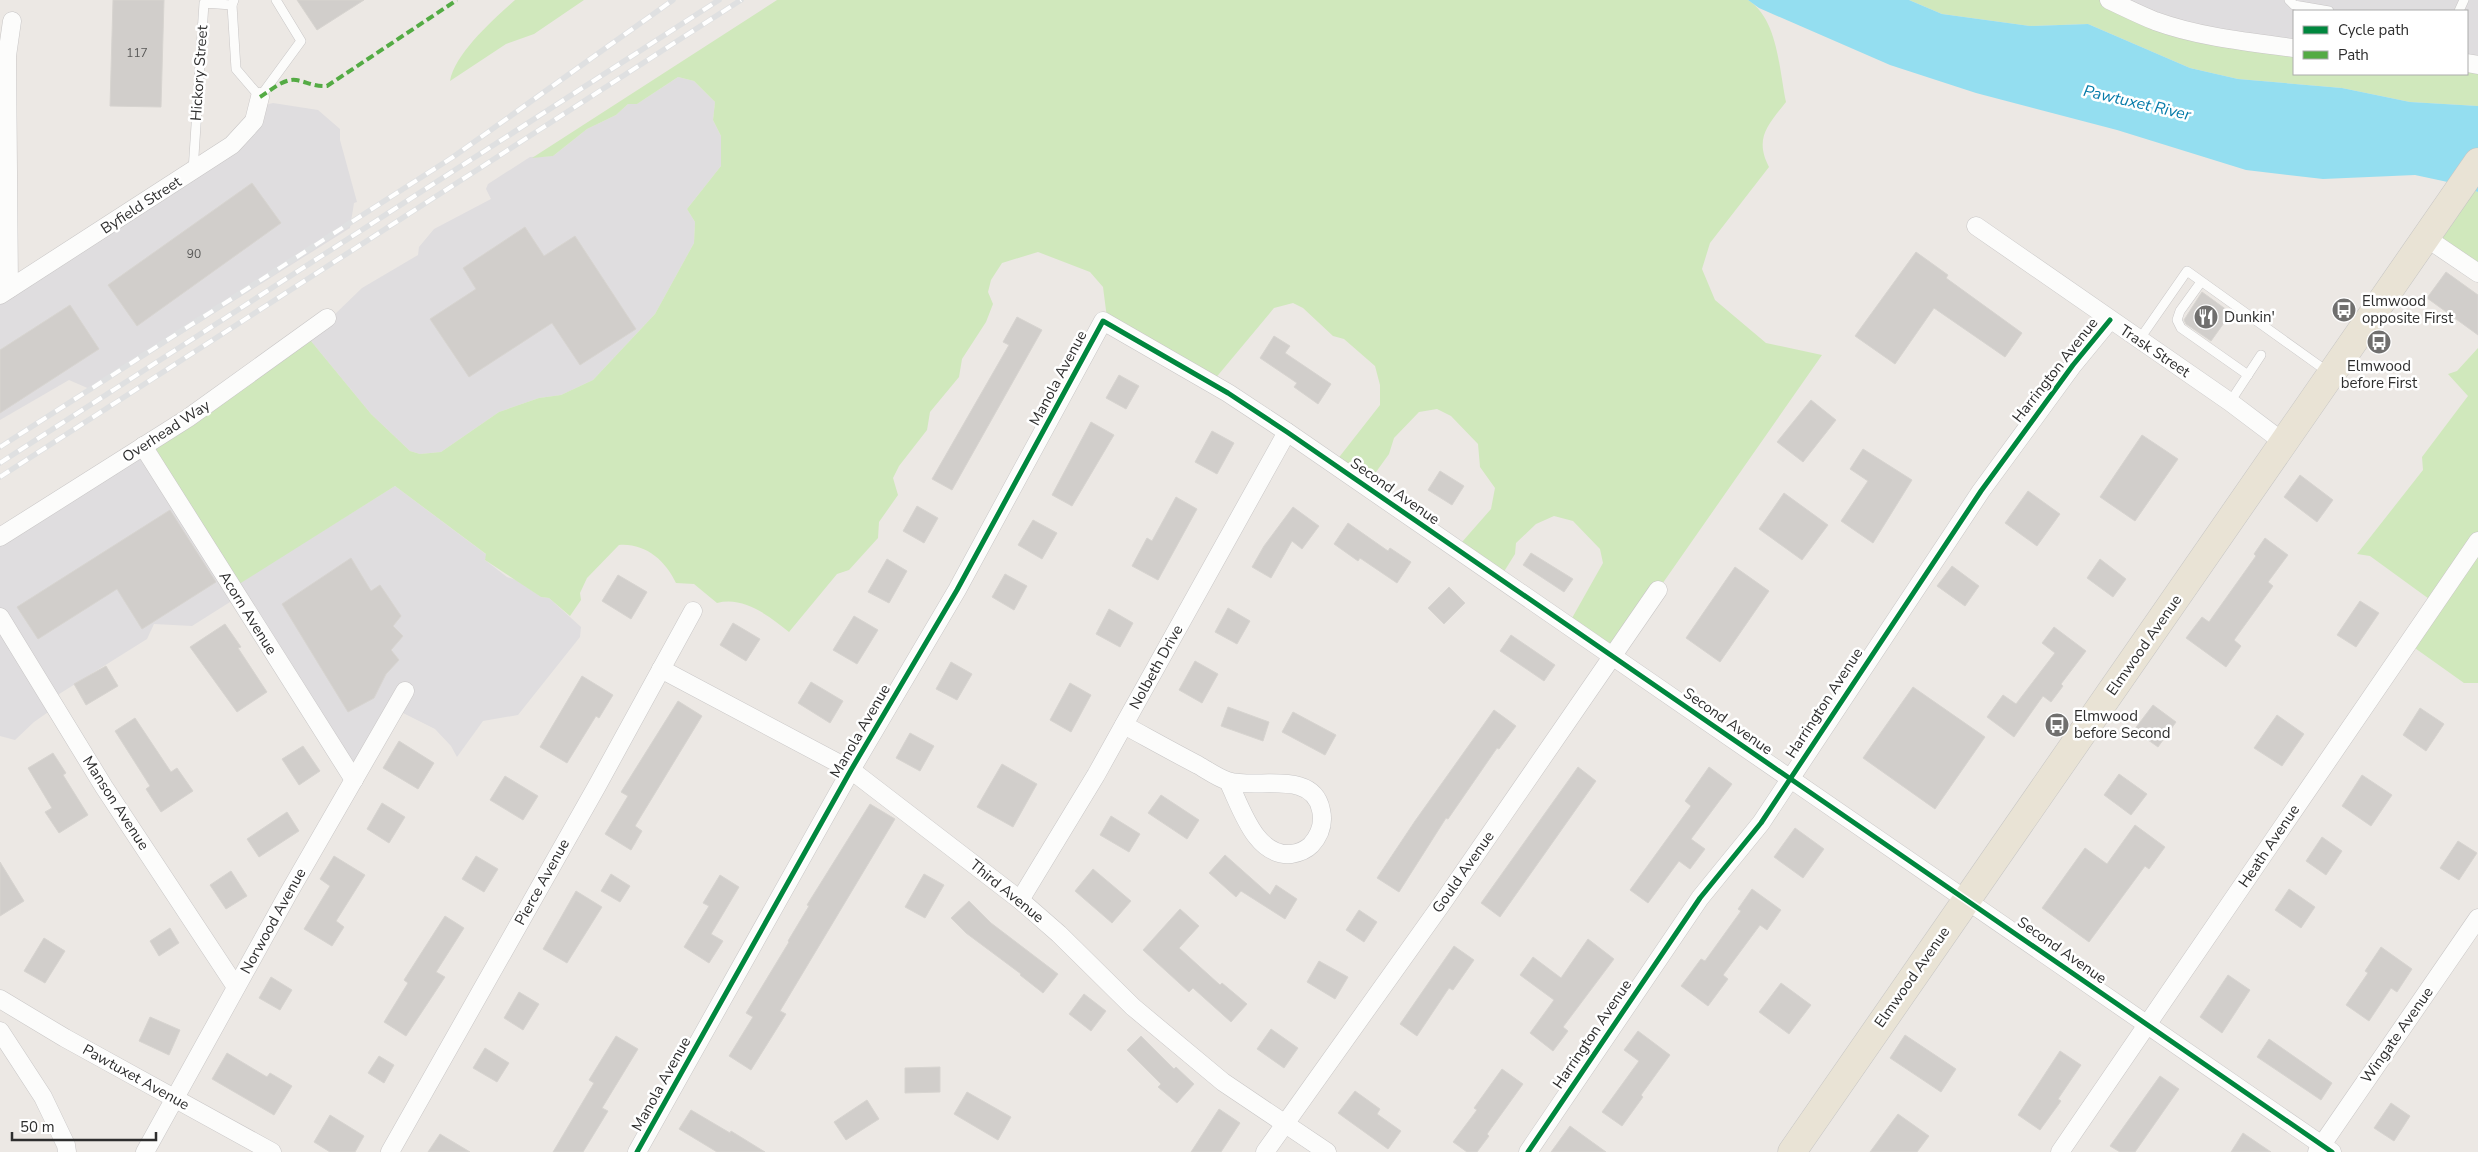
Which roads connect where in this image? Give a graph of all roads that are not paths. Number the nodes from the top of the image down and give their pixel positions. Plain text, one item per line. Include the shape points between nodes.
1 (276, 0) edge
2 (2109, 0) edge
3 (2289, 0) edge
4 (233, 2) edge
5 (2323, 10) edge
6 (12, 21) dead end
7 (2293, 48) edge
8 (4, 56) edge
9 (260, 97) junction
10 (2478, 162) edge
11 (193, 171) junction
12 (1976, 226) dead end
13 (2425, 237) junction
14 (2478, 273) edge
15 (2201, 282) junction
16 (5, 292) edge
17 (327, 318) dead end
18 (2110, 320) junction
19 (1103, 321) joint
20 (2139, 340) junction
21 (2261, 355) dead end
22 (2331, 373) junction
23 (2248, 376) junction
24 (2230, 402) junction
25 (1287, 432) junction
26 (2283, 442) junction
27 (143, 446) junction
28 (0, 537) edge
29 (2478, 541) edge
30 (1658, 590) dead end
31 (693, 611) dead end
32 (0, 617) edge
33 (1613, 656) junction
34 (661, 669) junction
35 (405, 691) dead end
36 (1124, 725) junction
37 (852, 770) junction
38 (1790, 778) junction
39 (354, 780) junction
40 (1228, 781) junction
41 (1020, 900) junction
42 (1966, 900) junction
43 (2478, 918) edge
44 (236, 987) junction
45 (0, 1000) edge
46 (2147, 1024) junction
47 (0, 1031) edge
48 (175, 1098) junction
49 (1284, 1123) junction
50 (2324, 1150) edge
51 (67, 1152) edge
52 (145, 1152) edge
53 (272, 1152) edge
54 (390, 1152) edge
55 (637, 1152) edge
56 (1265, 1152) edge
57 (1327, 1152) edge
58 (1528, 1152) edge
59 (1792, 1152) edge
60 (2060, 1152) edge

1 - 9 lane via 301,41
2 - 7 street via 2154,21 2239,41
3 - 5 lane via 2294,5
4 - 9 lane via 236,69
4 - 11 lane, Hickory Street via 204,3
6 - 8 street
8 - 16 street
9 - 11 street, Byfield Street via 254,121 242,136
10 - 13 main road, Elmwood Avenue
11 - 16 street, Byfield Street
12 - 18 street, Trask Street
13 - 14 street
13 - 22 main road, Elmwood Avenue
15 - 20 lane via 2187,271
15 - 22 lane
15 - 23 lane via 2177,320 2181,328
17 - 27 street, Overhead Way via 188,418
18 - 20 street, Trask Street
18 - 38 street, Harrington Avenue via 2067,372 1981,491
19 - 25 street, Second Avenue via 1228,393
19 - 37 street, Manola Avenue via 957,590
20 - 24 street, Trask Street
21 - 23 lane
22 - 26 main road, Elmwood Avenue
23 - 24 lane
24 - 26 street, Trask Street
25 - 33 street, Second Avenue
25 - 36 street, Nolbeth Drive
26 - 42 main road, Elmwood Avenue
27 - 28 street, Overhead Way
27 - 39 street, Acorn Avenue
29 - 46 street, Heath Avenue
30 - 33 street, Gould Avenue
31 - 34 street, Pierce Avenue
32 - 44 street, Manson Avenue via 104,787
33 - 38 street, Second Avenue
33 - 49 street, Gould Avenue via 1441,905
34 - 37 street, Third Avenue
34 - 54 street, Pierce Avenue
35 - 39 street, Norwood Avenue
36 - 40 street
36 - 41 street, Nolbeth Drive
37 - 41 street, Third Avenue
37 - 55 street, Manola Avenue
38 - 42 street, Second Avenue
38 - 58 street, Harrington Avenue via 1761,823 1700,898
39 - 44 street, Norwood Avenue
40 - 40 street via 1259,841 1270,850 1297,853 1319,836 1323,822 1321,808 1315,796 1304,787 1290,783
41 - 49 street, Third Avenue via 1133,1007 1223,1082
42 - 46 street, Second Avenue
42 - 59 main road, Elmwood Avenue
43 - 50 street, Wingate Avenue
44 - 48 street, Norwood Avenue
45 - 48 street, Pawtuxet Avenue
46 - 50 street, Second Avenue
46 - 60 street, Heath Avenue
47 - 51 street via 43,1098
48 - 52 street, Norwood Avenue
48 - 53 street, Pawtuxet Avenue
49 - 56 street, Gould Avenue
49 - 57 street, Third Avenue

